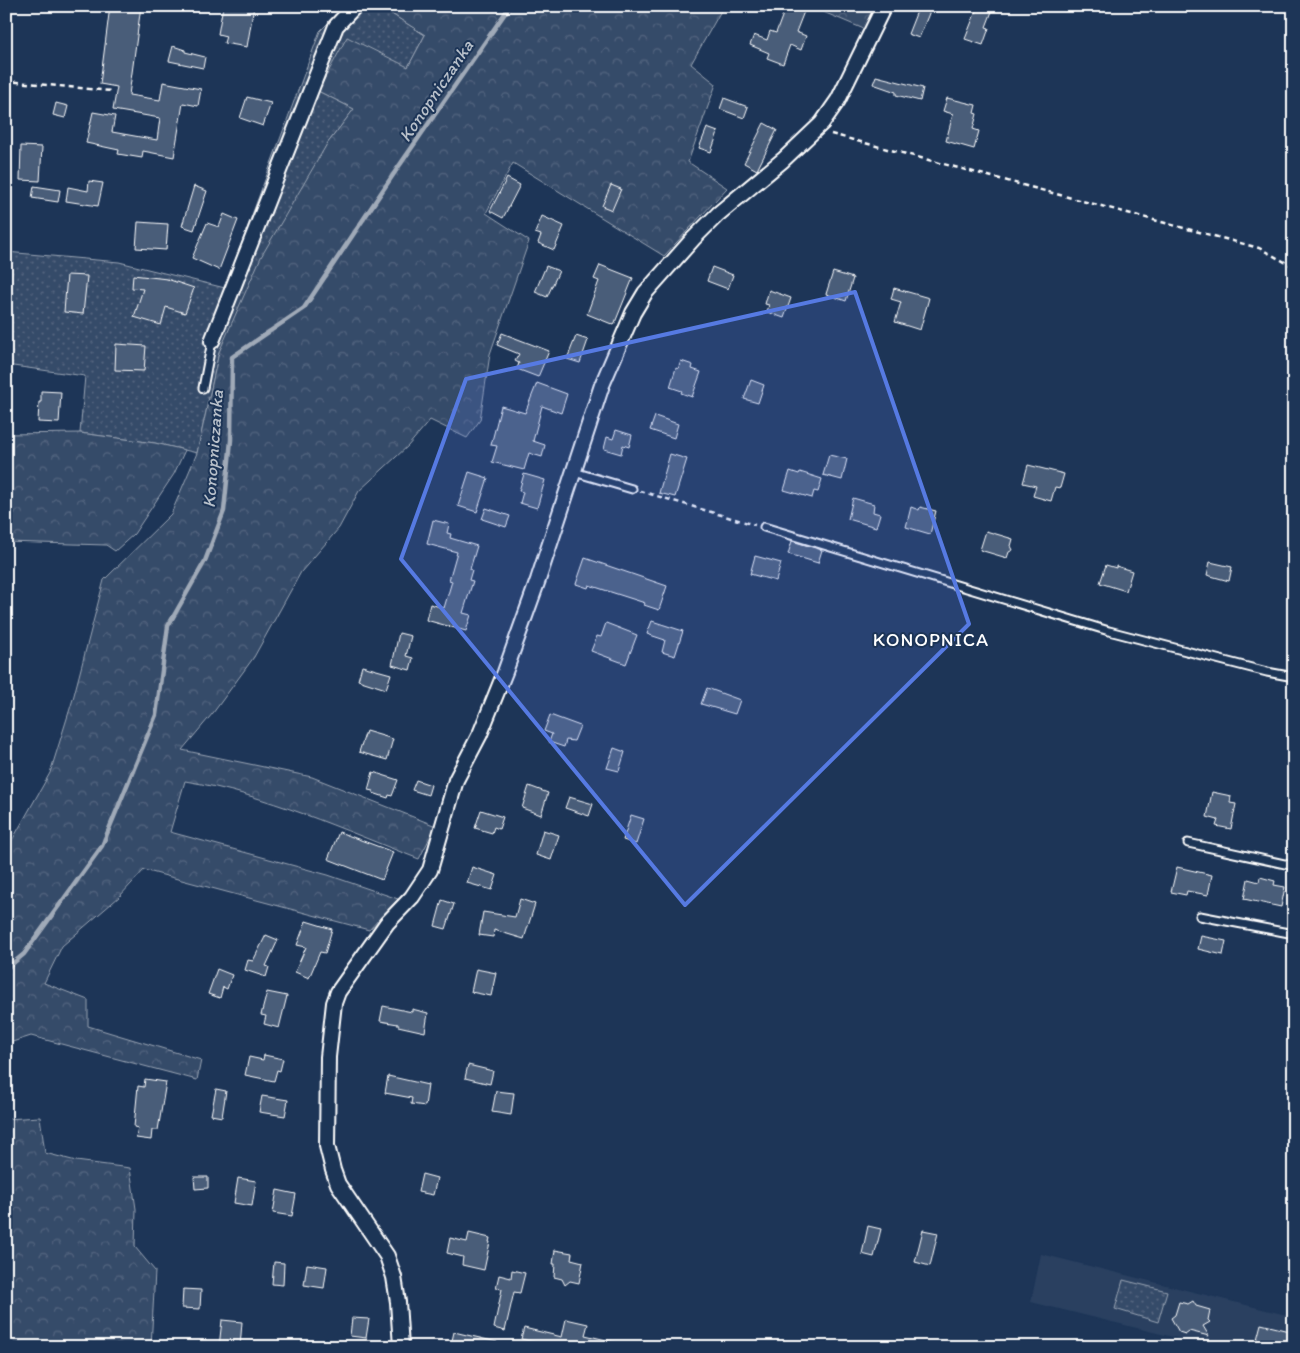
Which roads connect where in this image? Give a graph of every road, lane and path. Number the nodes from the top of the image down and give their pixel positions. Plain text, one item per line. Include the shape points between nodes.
1 (355, 6) edge
2 (884, 6) edge
3 (6, 81) edge
4 (111, 91) dead end
5 (816, 128) junction
6 (1294, 267) edge
7 (212, 341) joint
8 (203, 388) dead end
9 (574, 472) junction
10 (632, 489) joint
11 (764, 528) joint
12 (1294, 677) edge
13 (1188, 844) dead end
14 (1294, 866) edge
15 (1200, 916) dead end
16 (1294, 934) edge
17 (401, 1347) edge

1 - 7 street via 336,26
2 - 5 street via 838,100
3 - 4 path
5 - 6 path via 1259,248
5 - 9 street via 718,214 644,293 602,386
7 - 8 lane
9 - 10 lane
9 - 17 street via 505,672 480,734 456,780 430,870 412,897 387,923 338,992 334,1003 328,1057 328,1146 332,1170 387,1256 398,1302
10 - 11 path
11 - 12 lane via 1109,631
13 - 14 lane
15 - 16 lane

